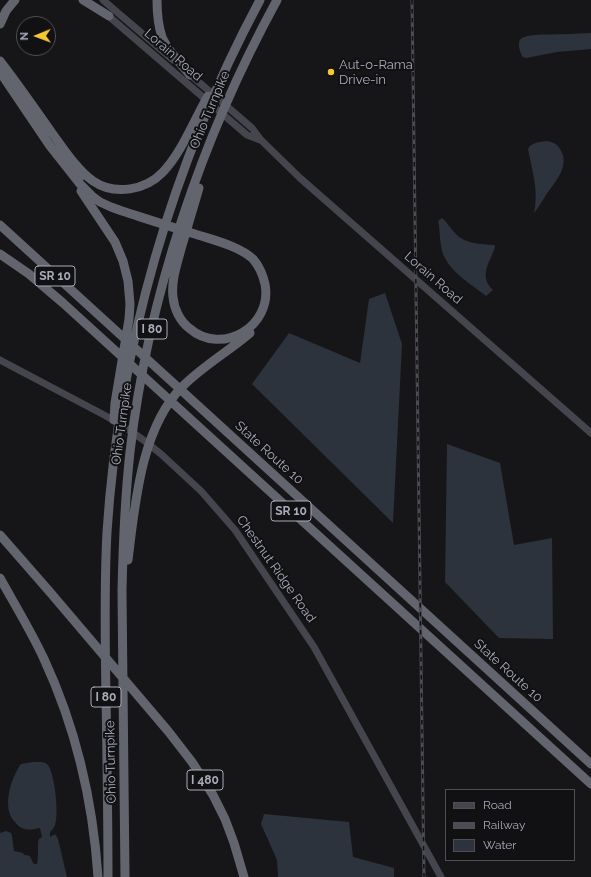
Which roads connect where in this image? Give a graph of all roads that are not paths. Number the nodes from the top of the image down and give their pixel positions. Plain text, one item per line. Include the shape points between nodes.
1 (15, 0) edge
2 (83, 0) edge
3 (90, 0) edge
4 (103, 0) edge
5 (157, 0) edge
6 (260, 0) edge
7 (277, 0) edge
8 (109, 16) junction
9 (0, 24) edge
10 (0, 53) edge
11 (0, 61) edge
12 (174, 61) junction
13 (169, 68) junction
14 (0, 72) edge
15 (190, 75) junction
16 (12, 76) junction
17 (200, 118) junction
18 (261, 140) junction
19 (67, 154) junction
20 (65, 166) junction
21 (0, 225) edge
22 (178, 246) junction
23 (0, 254) edge
24 (0, 360) edge
25 (118, 405) junction
26 (591, 433) edge
27 (0, 535) edge
28 (0, 578) edge
29 (122, 591) junction
30 (591, 764) edge
31 (591, 784) edge
32 (98, 877) edge
33 (108, 877) edge
34 (125, 877) edge
35 (244, 877) edge
36 (441, 877) edge

1 - 9 highway
2 - 8 highway
3 - 8 street, Lorain Road
4 - 12 street, Lorain Road
5 - 15 highway via 162,37
6 - 17 highway, Ohio Turnpike
7 - 22 highway, Ohio Turnpike via 215,130 204,159 200,186 188,212
8 - 13 street, Lorain Road
10 - 16 highway
11 - 16 highway
12 - 13 street
12 - 15 street, Lorain Road
13 - 18 street, Lorain Road via 247,135
14 - 20 highway
15 - 18 street, Lorain Road via 252,128
16 - 19 highway
17 - 19 highway via 166,169 152,181 139,187 119,189 99,185
17 - 25 highway, Ohio Turnpike / I 80 via 160,240
18 - 26 street, Lorain Road via 306,183
19 - 29 highway via 82,181 103,199 248,250 264,269 270,294 269,305 260,324 183,386 163,411 144,462
20 - 22 highway via 88,192 110,207 228,246 249,256 261,271 266,290 262,312 249,329 234,337 215,339 195,333 183,322 175,308 172,292
20 - 25 highway via 115,242 128,282 129,319
21 - 30 highway, State Route 10 / SR 10
22 - 29 highway, Ohio Turnpike / I 80 via 152,330 142,376 125,503
23 - 31 highway, SR 10 via 43,285
24 - 36 street, Chestnut Ridge Road via 106,416 142,439 201,491 235,530 314,647
25 - 33 highway, Ohio Turnpike / I 80 via 107,534 105,607
27 - 35 highway, I 480 via 185,750 220,807
28 - 32 highway via 44,661 73,734 90,805
29 - 34 highway, Ohio Turnpike / I 80

